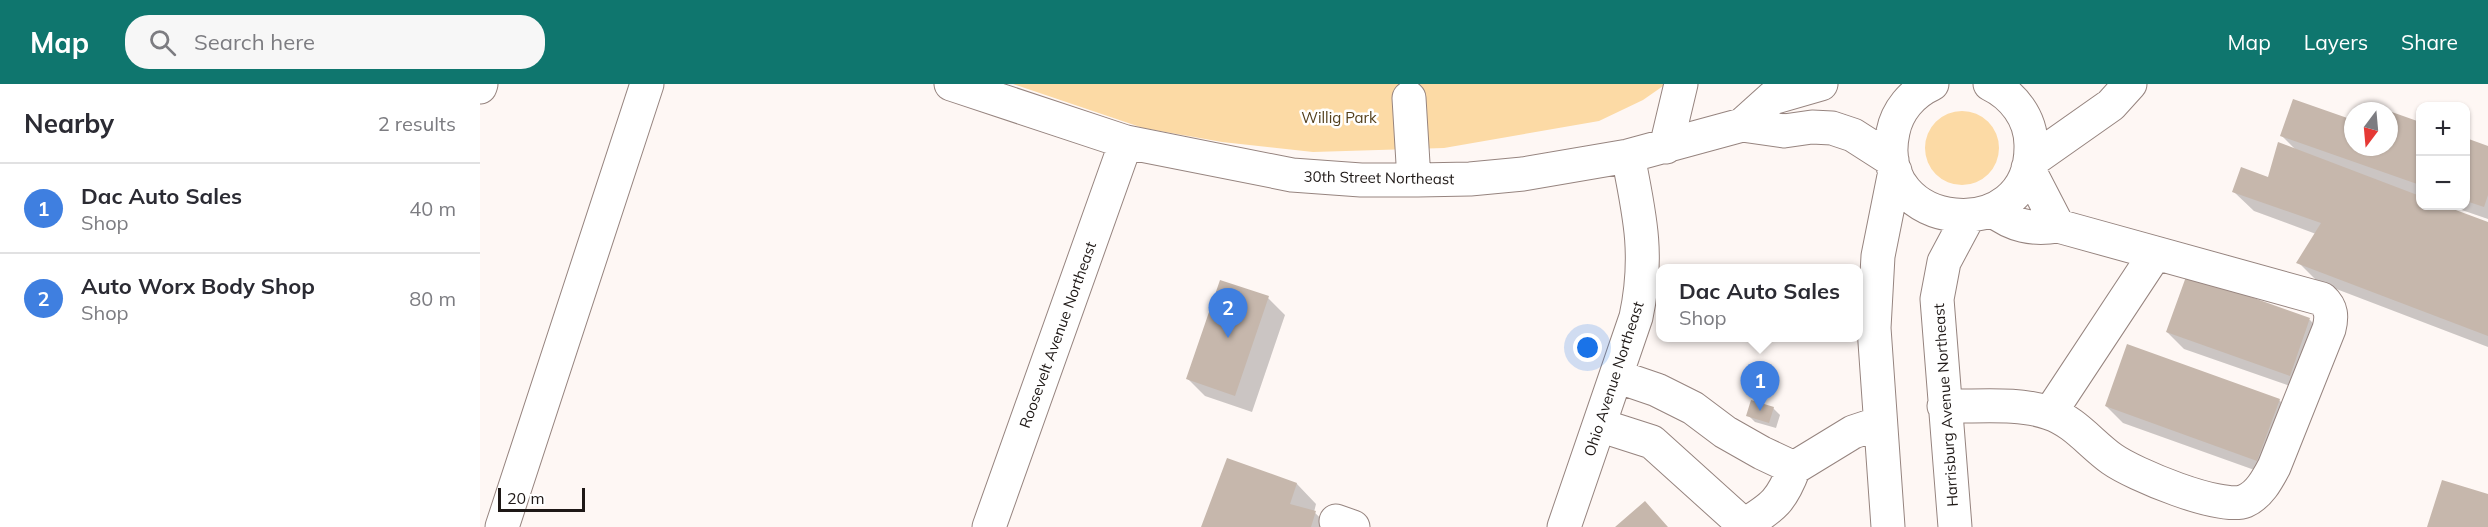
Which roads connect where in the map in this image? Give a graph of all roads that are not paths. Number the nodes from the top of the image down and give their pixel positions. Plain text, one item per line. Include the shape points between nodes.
1 (647, 84) edge
2 (951, 84) edge
3 (1681, 84) edge
4 (1821, 84) edge
5 (1932, 84) edge
6 (2130, 84) edge
7 (2003, 85) edge
8 (1409, 98) dead end
9 (1742, 125) junction
10 (1126, 142) junction
11 (1666, 147) junction
12 (1628, 156) junction
13 (1894, 165) junction
14 (2029, 165) junction
15 (1414, 180) junction
16 (1980, 214) junction
17 (2058, 226) junction
18 (2155, 254) junction
19 (1652, 273) edge
20 (1616, 376) junction
21 (1944, 406) junction
22 (2050, 413) junction
23 (1880, 423) junction
24 (1599, 425) junction
25 (1794, 468) junction
26 (1743, 526) edge
27 (502, 527) edge
28 (989, 527) edge
29 (1564, 527) edge
30 (1888, 527) edge
31 (1955, 527) edge

1 - 27 street
2 - 10 street, 30th Street Northeast
3 - 11 street
4 - 9 street, 30th Street Northeast via 1772,98
5 - 13 street via 1913,96 1901,111 1893,130
6 - 14 street via 2111,105
7 - 14 street via 2025,120 2031,140
8 - 15 street
9 - 11 street, 30th Street Northeast
9 - 13 street, 30th Street Northeast via 1784,131 1832,128 1853,135
10 - 15 street, 30th Street Northeast via 1292,175
10 - 28 street, Roosevelt Avenue Northeast
11 - 12 street, 30th Street Northeast
12 - 15 street, 30th Street Northeast via 1523,174
12 - 19 street, Ohio Avenue Northeast
13 - 16 street via 1906,191 1923,206 1945,215
13 - 23 street via 1875,292
14 - 16 street via 2014,193 2001,206
14 - 17 street
16 - 17 street via 2038,229
16 - 21 street, Harrisburg Avenue Northeast via 1946,256 1939,279 1938,334
17 - 18 street
18 - 22 street
18 - 22 street via 2322,300 2328,305 2329,329 2280,455 2264,485 2253,497 2237,503 2212,500 2126,468 2072,425
19 - 20 street, Ohio Avenue Northeast
20 - 24 street, Ohio Avenue Northeast
20 - 25 street via 1693,408 1734,437
21 - 22 street via 2028,408
21 - 31 street, Harrisburg Avenue Northeast
23 - 25 street via 1853,432
23 - 30 street
24 - 26 street via 1652,442
24 - 29 street, Ohio Avenue Northeast
25 - 26 street via 1786,490 1770,509

